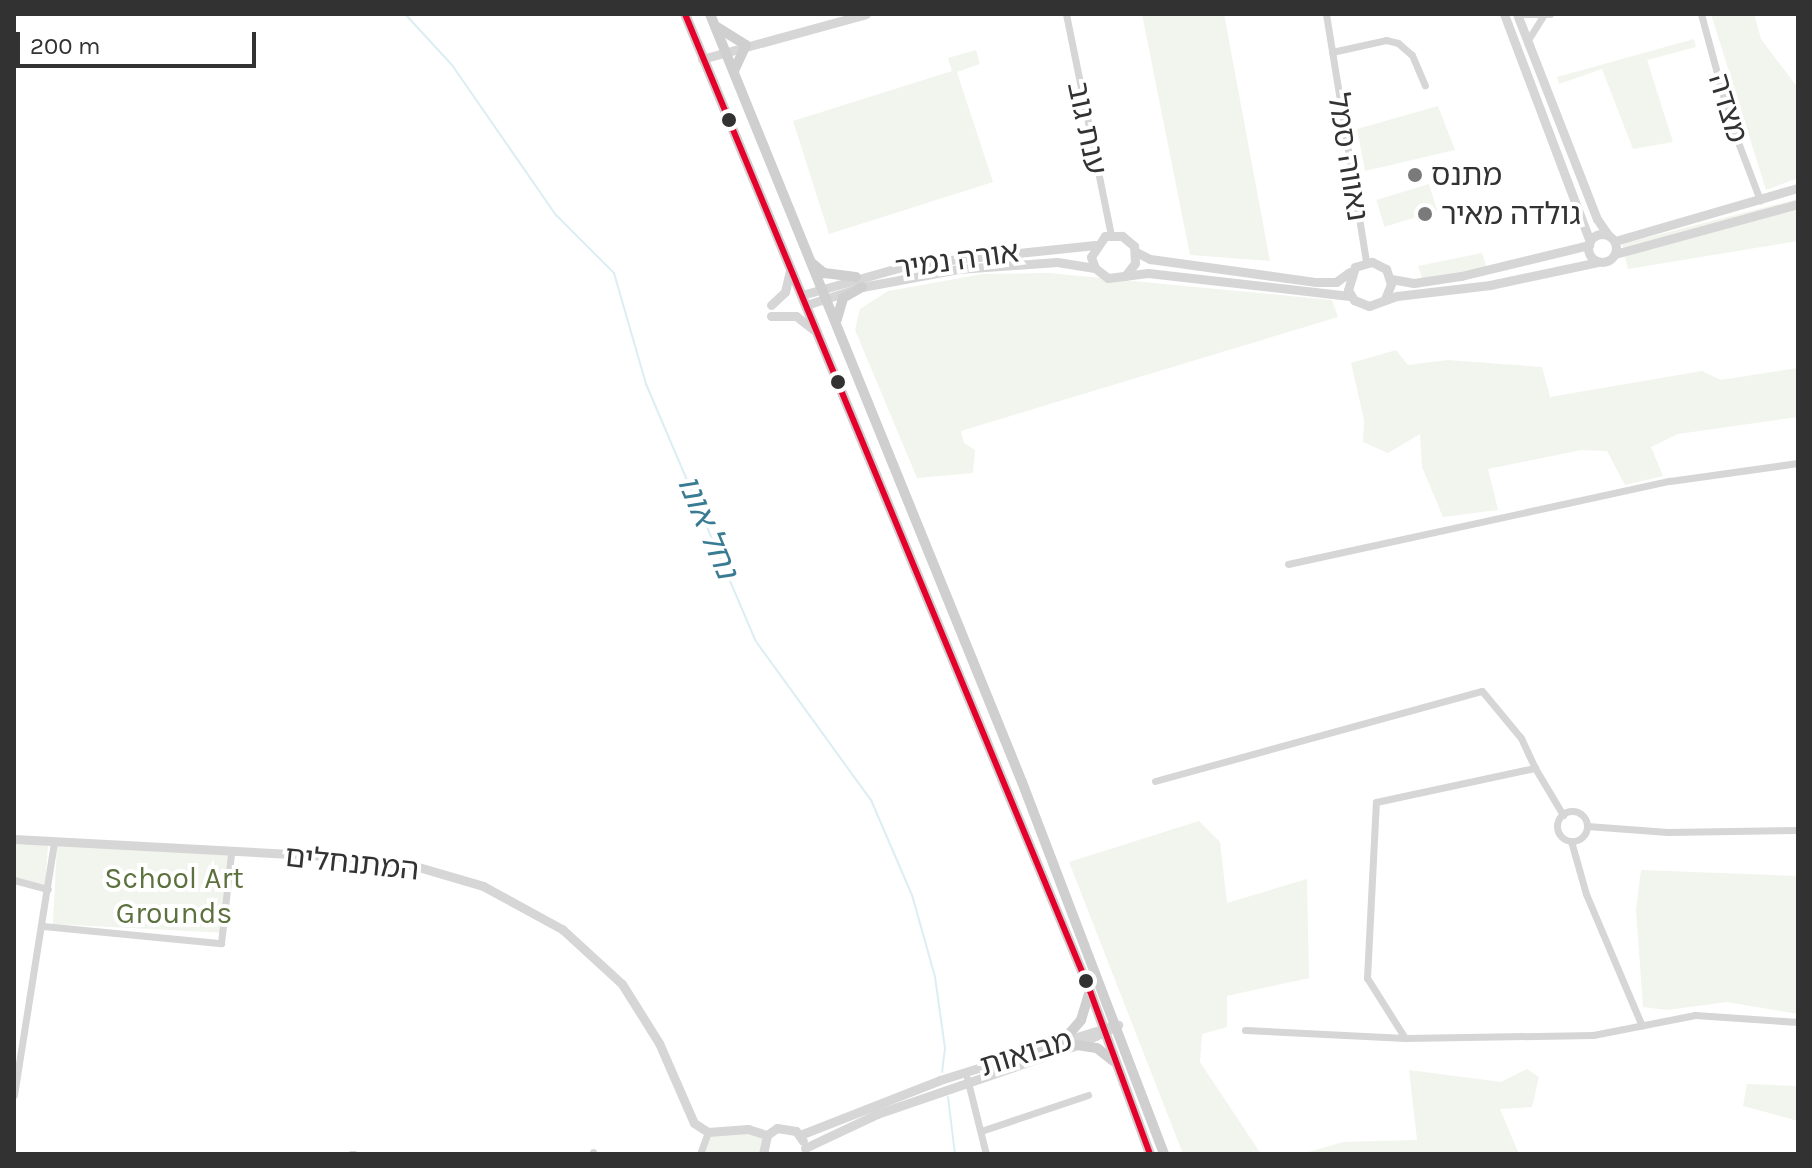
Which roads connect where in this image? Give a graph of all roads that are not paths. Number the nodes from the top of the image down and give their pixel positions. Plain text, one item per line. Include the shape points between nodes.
1 (685, 14) edge
2 (866, 14) edge
3 (1326, 14) edge
4 (1504, 14) edge
5 (1517, 14) edge
6 (1524, 14) edge
7 (1701, 14) edge
8 (1547, 15) edge
9 (1065, 16) edge
10 (712, 19) edge
11 (1528, 41) junction
12 (746, 45) junction
13 (724, 52) junction
14 (1332, 52) junction
15 (702, 59) junction
16 (733, 73) junction
17 (1425, 85) dead end
18 (1798, 188) edge
19 (1760, 200) junction
20 (1798, 204) edge
21 (1111, 235) junction
22 (1611, 238) junction
23 (1589, 243) junction
24 (1095, 245) junction
25 (1136, 252) junction
26 (1615, 254) junction
27 (810, 261) junction
28 (1366, 262) junction
29 (1598, 262) junction
30 (790, 268) junction
31 (1095, 268) junction
32 (1350, 272) junction
33 (1125, 276) junction
34 (1391, 279) junction
35 (859, 282) junction
36 (824, 293) junction
37 (1350, 296) junction
38 (1385, 299) junction
39 (804, 300) junction
40 (838, 325) junction
41 (818, 333) junction
42 (1798, 463) edge
43 (1288, 564) dead end
44 (1535, 768) junction
45 (1155, 781) dead end
46 (1563, 815) junction
47 (1587, 826) junction
48 (1798, 830) edge
49 (14, 839) edge
50 (1571, 841) junction
51 (54, 842) junction
52 (231, 854) junction
53 (14, 880) edge
54 (48, 889) junction
55 (43, 926) junction
56 (1090, 991) junction
57 (1798, 1022) edge
58 (1118, 1025) junction
59 (1642, 1026) junction
60 (1245, 1030) dead end
61 (1105, 1031) junction
62 (1405, 1038) junction
63 (1062, 1042) junction
64 (1077, 1045) junction
65 (1118, 1066) junction
66 (967, 1077) junction
67 (14, 1095) edge
68 (1088, 1095) dead end
69 (981, 1131) junction
70 (708, 1132) junction
71 (767, 1135) junction
72 (800, 1135) junction
73 (805, 1151) edge
74 (700, 1154) edge
75 (763, 1154) edge
76 (986, 1154) edge
77 (1150, 1154) edge
78 (1164, 1154) edge

1 - 15 main road
2 - 12 street
3 - 14 street, נאווה סמל
4 - 23 street
5 - 11 street
6 - 8 street
7 - 19 street, מצדה via 1730,121
8 - 11 street
9 - 21 street, ענת גוב
10 - 12 main road
10 - 13 main road
11 - 22 street via 1597,219
12 - 13 street
12 - 16 main road
13 - 15 street
13 - 16 main road
14 - 17 street, נאווה סמל via 1386,40 1398,43 1412,55
14 - 28 street, נאווה סמל
15 - 30 main road
16 - 27 main road
18 - 19 street
19 - 22 street
20 - 26 street
21 - 24 street
21 - 25 street via 1126,238
22 - 23 street
22 - 26 street
23 - 29 street
23 - 34 street via 1461,276 1414,283
24 - 31 street
24 - 35 street, אורה נמיר via 958,256
25 - 32 street via 1150,259 1316,282 1336,282
25 - 33 street
26 - 29 street
27 - 35 main road via 824,273
27 - 36 main road
28 - 32 street
28 - 34 street via 1382,266
29 - 38 street via 1490,285
30 - 39 main road
30 - 41 street via 785,292 771,311 796,316
31 - 33 street via 1108,278
31 - 35 street, אורה נמיר via 1017,263
32 - 37 street
33 - 37 street via 1148,273
34 - 38 street
35 - 36 street, אורה נמיר
35 - 40 main road via 839,303
36 - 39 street, אורה נמיר
36 - 40 main road
37 - 38 street via 1369,306
39 - 41 main road
40 - 58 main road
41 - 56 main road
42 - 43 street via 1670,481
44 - 45 street via 1521,738 1482,691
44 - 46 street
44 - 62 street via 1376,802 1367,978
46 - 47 street via 1580,814
46 - 50 street via 1557,829
47 - 48 street via 1668,832
47 - 50 street
49 - 51 street, המתנחלים
50 - 59 street via 1586,894
51 - 52 street, המתנחלים
51 - 54 street
52 - 55 street via 221,943
52 - 70 street, המתנחלים via 408,864 483,886 562,929 622,984 659,1043 688,1114
53 - 54 street
54 - 55 street
55 - 67 street
56 - 61 main road
56 - 63 main road via 1081,1020
57 - 59 street via 1695,1015
58 - 61 street, מבואות
58 - 78 main road
59 - 62 street via 1593,1035
60 - 62 street
61 - 63 street, מבואות
61 - 64 street, מבואות
61 - 65 main road
63 - 66 street, מבואות
64 - 65 main road via 1097,1048
64 - 66 street, מבואות
65 - 77 main road
66 - 69 street
66 - 72 street, מבואות
66 - 73 street, מבואות
68 - 69 street
69 - 76 street
70 - 71 street via 748,1129
70 - 74 street
71 - 72 street via 784,1127
71 - 75 street
72 - 73 street

